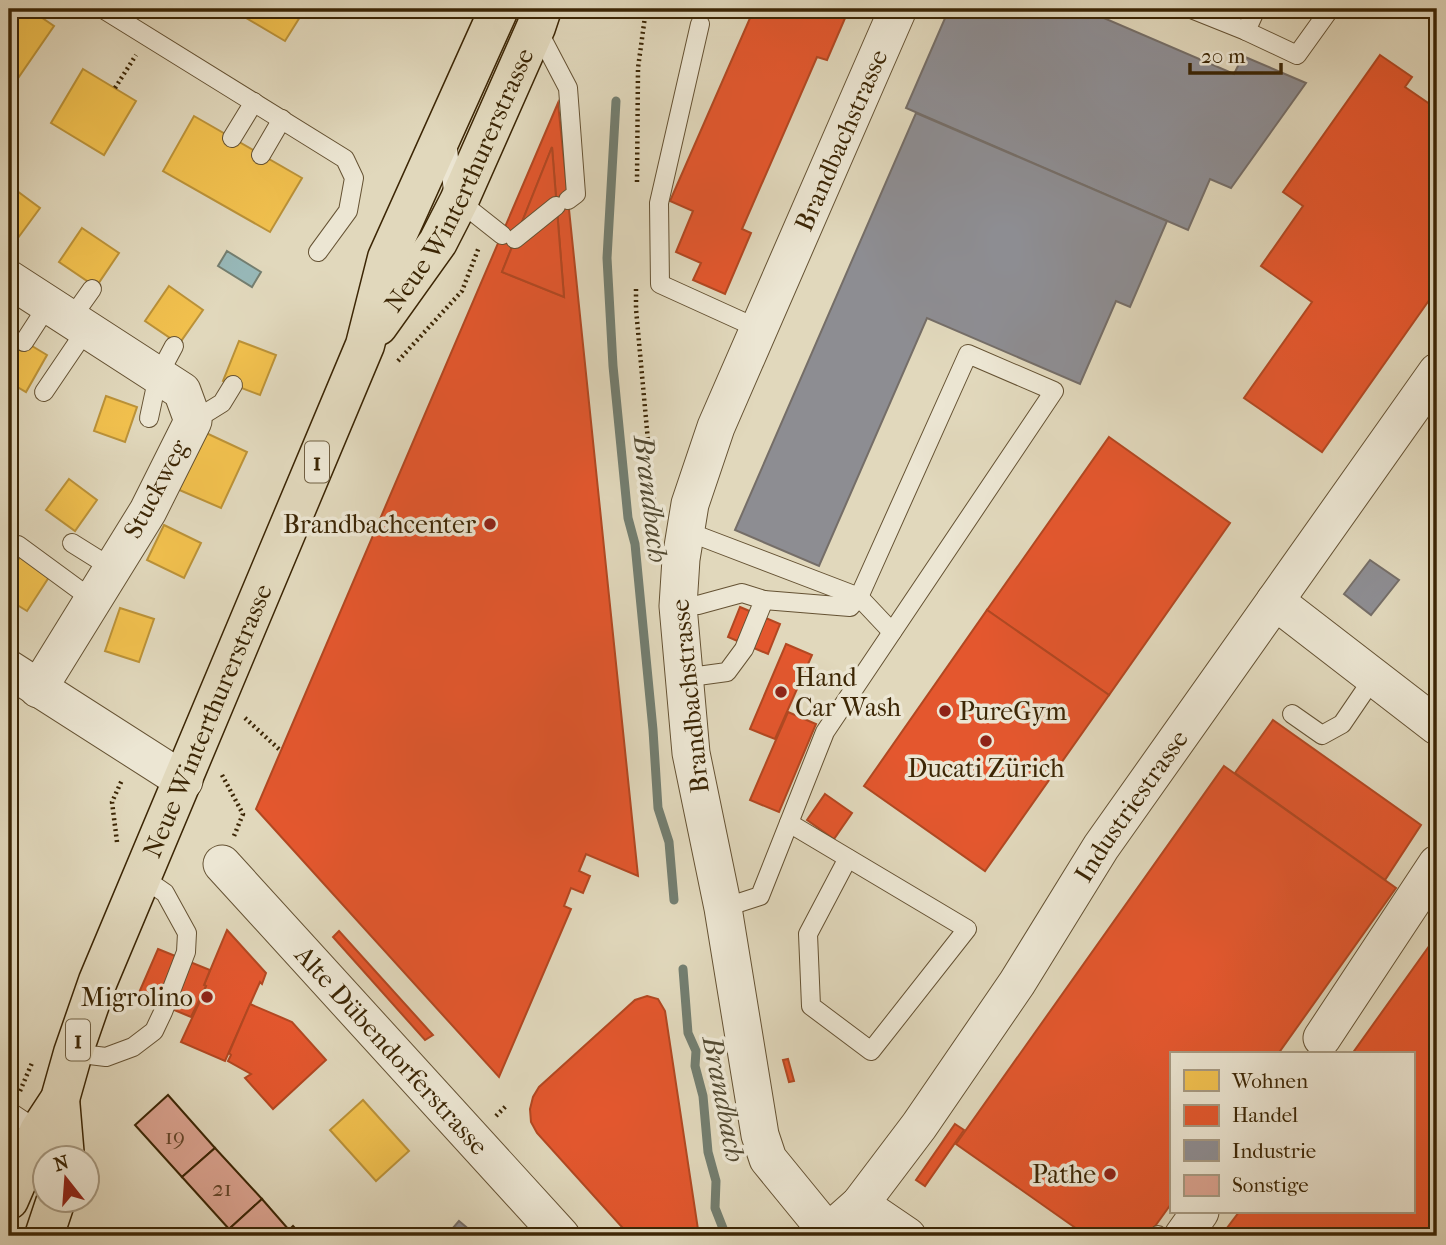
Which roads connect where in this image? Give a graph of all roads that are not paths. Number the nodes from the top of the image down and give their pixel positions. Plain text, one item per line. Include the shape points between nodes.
1 (103, 9) edge
2 (499, 9) edge
3 (898, 9) edge
4 (1191, 9) edge
5 (1256, 9) edge
6 (1330, 9) edge
7 (539, 18) edge
8 (700, 24) dead end
9 (1246, 31) junction
10 (254, 102) junction
11 (282, 119) junction
12 (445, 131) junction
13 (232, 138) dead end
14 (261, 155) dead end
15 (459, 201) junction
16 (318, 252) dead end
17 (9, 279) edge
18 (92, 289) dead end
19 (68, 318) junction
20 (758, 329) junction
21 (24, 342) dead end
22 (365, 345) junction
23 (166, 361) junction
24 (1437, 372) edge
25 (233, 384) dead end
26 (44, 392) dead end
27 (149, 418) dead end
28 (194, 430) junction
29 (686, 531) junction
30 (72, 543) dead end
31 (18, 545) dead end
32 (112, 568) junction
33 (859, 597) junction
34 (93, 600) junction
35 (764, 600) junction
36 (1275, 601) junction
37 (678, 606) junction
38 (892, 632) junction
39 (1374, 677) junction
40 (683, 678) junction
41 (23, 679) edge
42 (1292, 714) dead end
43 (1437, 726) edge
44 (200, 784) junction
45 (789, 823) junction
46 (1437, 855) edge
47 (848, 858) junction
48 (222, 864) road end
49 (1437, 864) edge
50 (142, 877) junction
51 (723, 908) junction
52 (1385, 918) dead end
53 (1322, 1038) dead end
54 (73, 1053) junction
55 (38, 1133) edge
56 (9, 1200) edge
57 (860, 1204) junction
58 (51, 1214) edge
59 (1197, 1214) edge
60 (827, 1233) edge
61 (44, 1236) edge
62 (561, 1236) edge
63 (907, 1236) edge
64 (1166, 1236) edge

1 - 10 lane
2 - 12 main road, Neue Winterthurerstrasse / 1
3 - 20 street, Brandbachstrasse
4 - 9 lane
5 - 9 lane
6 - 9 lane via 1297,55
7 - 15 main road, Neue Winterthurerstrasse / 1
7 - 15 lane via 568,88 576,194 502,233
8 - 20 lane via 659,204 660,284
10 - 11 lane
10 - 13 lane
11 - 14 lane
11 - 16 lane via 345,159 354,178 348,211
12 - 15 lane via 453,191
12 - 22 main road, Neue Winterthurerstrasse / 1 via 387,258
15 - 22 main road, Neue Winterthurerstrasse / 1 via 438,242
17 - 19 street, Stuckweg
18 - 19 lane
19 - 21 lane
19 - 23 street, Stuckweg
19 - 26 lane
20 - 29 street, Brandbachstrasse via 716,427 690,504
22 - 44 main road, Neue Winterthurerstrasse / 1
23 - 27 lane
23 - 28 street, Stuckweg
24 - 36 street, Industriestrasse
25 - 28 lane via 222,403
28 - 32 street, Stuckweg via 158,515
29 - 33 lane
29 - 37 street, Brandbachstrasse
30 - 32 lane
31 - 34 lane
32 - 34 street, Stuckweg
33 - 35 lane via 850,607
33 - 38 lane
33 - 38 lane via 968,354 1054,391
34 - 41 street, Stuckweg
35 - 37 lane via 742,593
35 - 40 lane via 744,649 727,672
36 - 39 street
36 - 57 street, Industriestrasse via 1101,847 1017,983
37 - 40 street, Brandbachstrasse
38 - 45 lane via 825,732
39 - 42 lane via 1342,724 1322,735
39 - 43 street
40 - 51 street, Brandbachstrasse via 691,753
41 - 44 street via 135,750
44 - 50 main road, Neue Winterthurerstrasse / 1
45 - 47 lane
45 - 51 lane via 760,896
46 - 52 lane
47 - 47 lane via 967,929 871,1051 811,1006 808,934
48 - 62 street, Alte Dübendorferstrasse
49 - 53 street
50 - 54 main road, Neue Winterthurerstrasse / 1
50 - 54 lane via 165,893 187,933 186,951 163,1012 153,1031 133,1047 106,1057
51 - 60 street, Brandbachstrasse via 760,1135 768,1159
54 - 55 main road, Neue Winterthurerstrasse / 1 via 61,1099
55 - 56 main road, Neue Winterthurerstrasse / 1
57 - 60 street, Industriestrasse
57 - 63 street
58 - 61 main road
59 - 64 street

